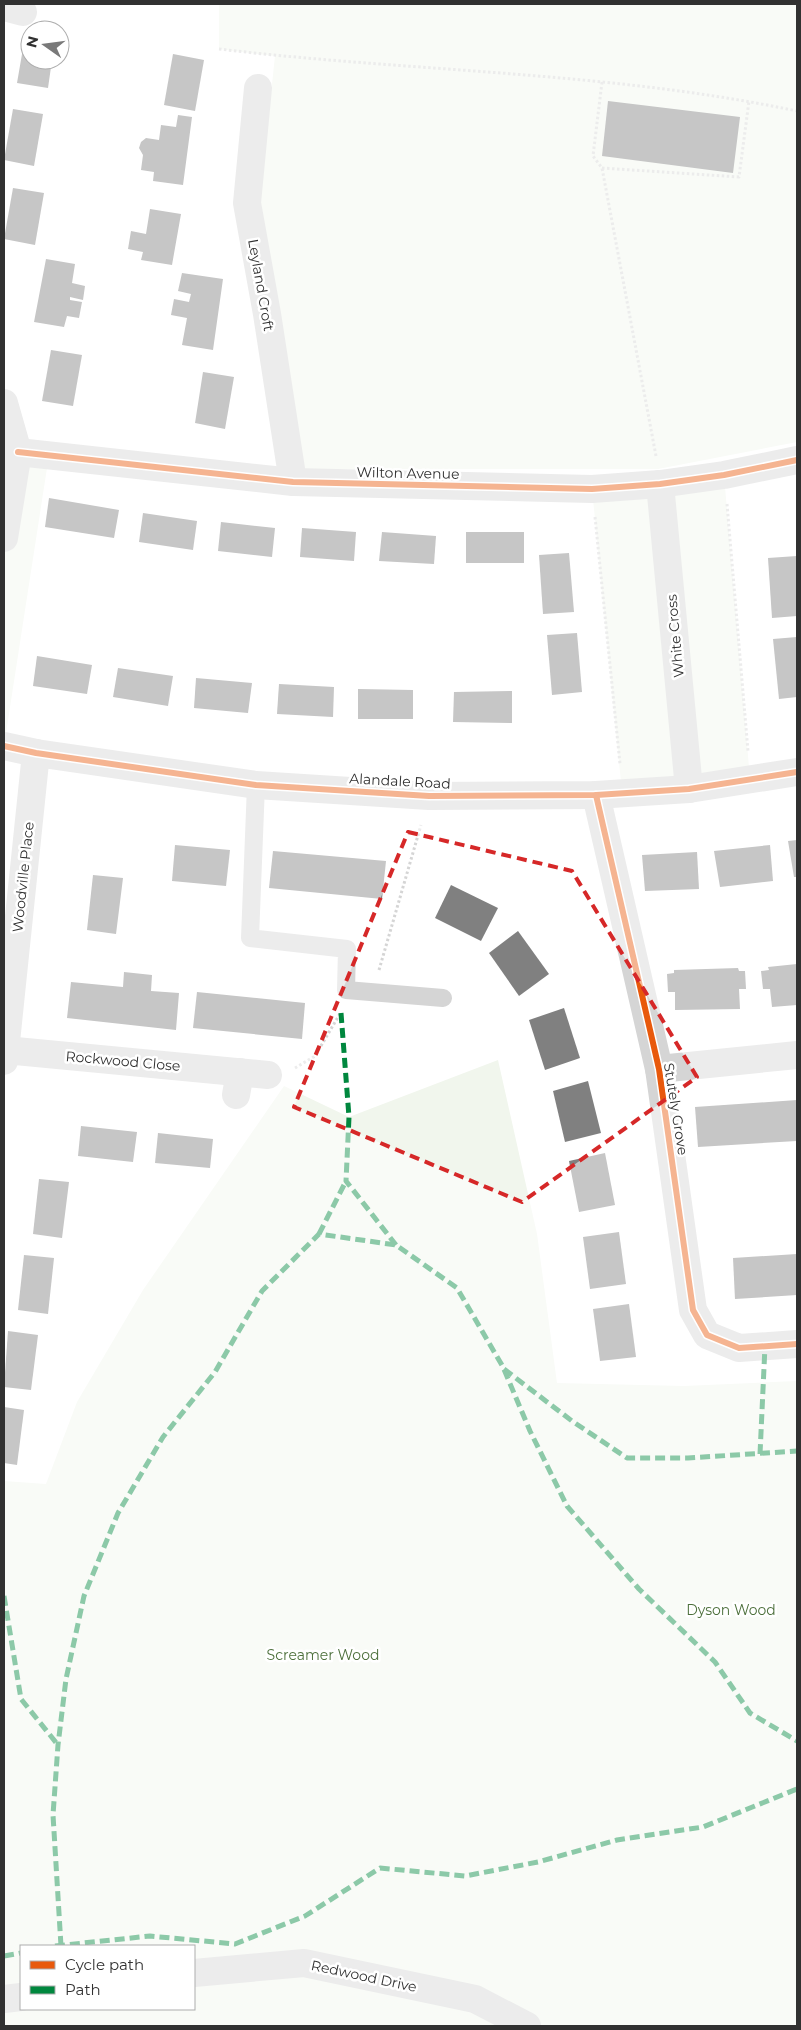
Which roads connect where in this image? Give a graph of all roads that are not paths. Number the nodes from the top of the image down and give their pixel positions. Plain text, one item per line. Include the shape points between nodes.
1 (258, 88) dead end
2 (4, 403) edge
3 (18, 452) junction
4 (797, 460) edge
5 (293, 482) junction
6 (660, 484) junction
7 (4, 538) edge
8 (4, 746) edge
9 (36, 752) junction
10 (797, 772) edge
11 (256, 785) junction
12 (689, 789) junction
13 (596, 795) junction
14 (443, 998) dead end
15 (5, 1055) edge
16 (797, 1055) edge
17 (659, 1068) junction
18 (268, 1075) road end
19 (797, 1344) edge
20 (195, 1973) edge
21 (20, 1997) edge
22 (4, 1999) edge
23 (527, 2026) edge

1 - 5 street, Leyland Croft via 247,203
2 - 3 street
3 - 5 street, Wilton Avenue
3 - 7 street
4 - 6 street, Wilton Avenue
5 - 6 street, Wilton Avenue via 592,489
6 - 12 street, White Cross
8 - 9 street, Alandale Road
9 - 11 street, Alandale Road
9 - 15 street, Woodville Place
10 - 12 street, Alandale Road
11 - 13 street, Alandale Road via 429,796
11 - 14 lane via 250,938 347,949 346,990
12 - 13 street, Alandale Road
13 - 17 street, Stutely Grove
15 - 18 street, Rockwood Close via 238,1083
16 - 17 street
17 - 19 street, Stutely Grove via 693,1310 707,1335 739,1348
20 - 23 street, Redwood Drive via 304,1963 475,1999
21 - 22 street

